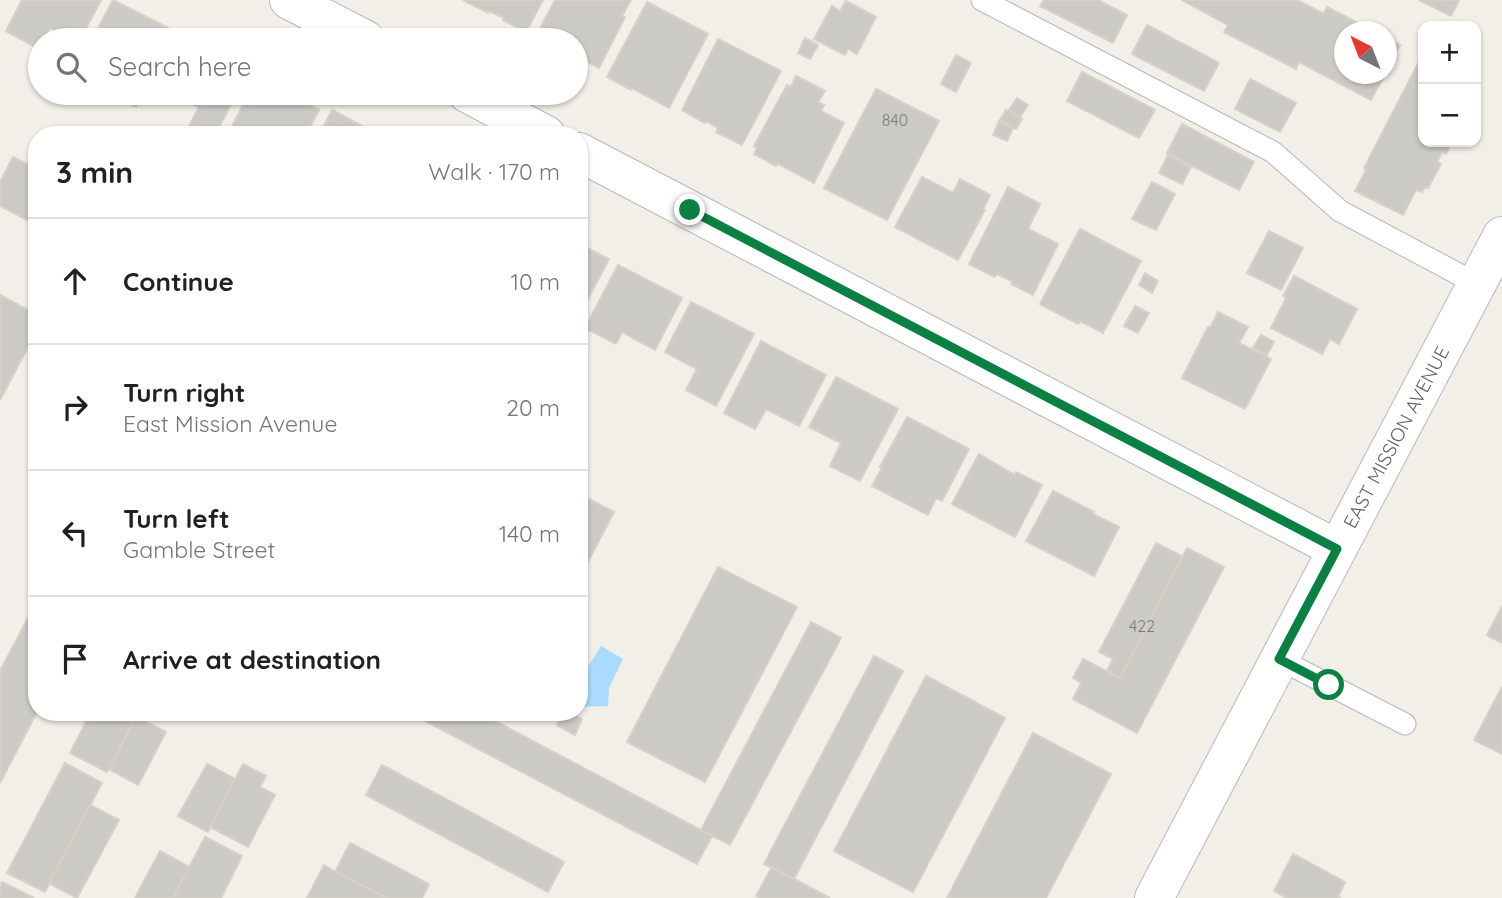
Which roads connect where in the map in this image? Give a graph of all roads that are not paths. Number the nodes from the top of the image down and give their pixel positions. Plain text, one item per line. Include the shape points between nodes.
1 (289, 0) edge
2 (982, 0) edge
3 (343, 28) edge
4 (490, 105) edge
5 (529, 126) edge
6 (588, 157) edge
7 (1502, 236) edge
8 (1477, 284) junction
9 (1337, 549) junction
10 (1279, 659) junction
11 (1405, 724) dead end
12 (1154, 898) edge

1 - 3 street
2 - 8 lane via 1273,152 1340,211
4 - 5 street
6 - 9 street
7 - 8 street, EAST MISSION AVENUE
8 - 9 street, EAST MISSION AVENUE
9 - 10 street, EAST MISSION AVENUE
10 - 11 lane
10 - 12 street, EAST MISSION AVENUE

